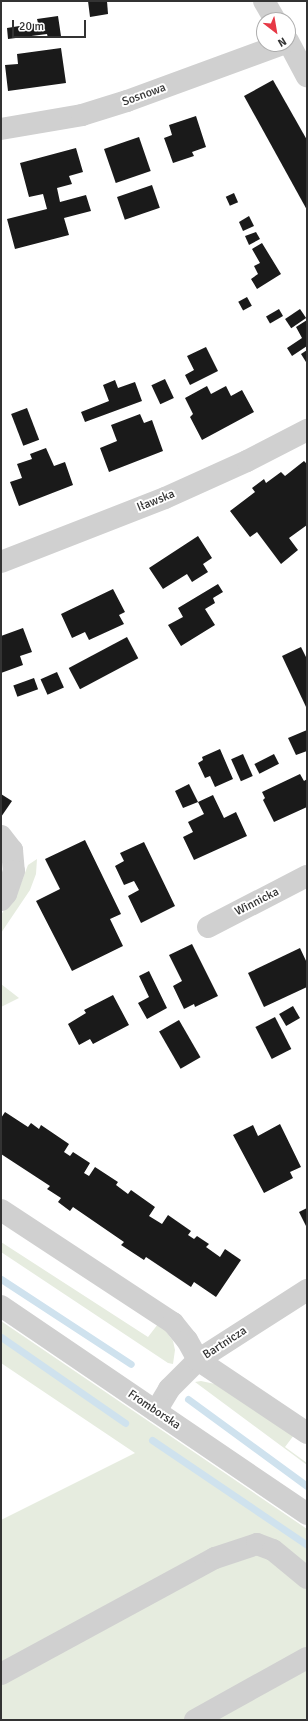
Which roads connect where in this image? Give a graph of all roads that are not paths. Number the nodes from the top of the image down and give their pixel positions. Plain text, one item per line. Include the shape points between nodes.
1 (264, 1) edge
2 (270, 12) edge
3 (261, 52) edge
4 (294, 52) edge
5 (307, 76) edge
6 (1, 129) edge
7 (307, 430) edge
8 (1, 562) edge
9 (1, 836) edge
10 (307, 876) edge
11 (1, 900) edge
12 (208, 927) dead end
13 (1, 1210) edge
14 (307, 1290) edge
15 (1, 1306) edge
16 (198, 1360) junction
17 (156, 1411) junction
18 (307, 1432) edge
19 (307, 1514) edge
20 (307, 1578) edge
21 (307, 1658) edge
22 (1, 1674) edge
23 (195, 1720) edge

1 - 2 street
3 - 6 street, Sosnowa via 82,116
4 - 5 street
7 - 8 street, Iławska via 247,461 165,498
9 - 11 street via 12,850 14,871 6,894
10 - 12 street, Winnicka
13 - 16 street via 173,1323 188,1340
14 - 16 street, Bartnicza
15 - 17 street, Fromborska
16 - 17 street, Bartnicza via 169,1389
16 - 18 street
17 - 19 street, Fromborska
20 - 22 street via 273,1550 257,1544 216,1558
21 - 23 street

